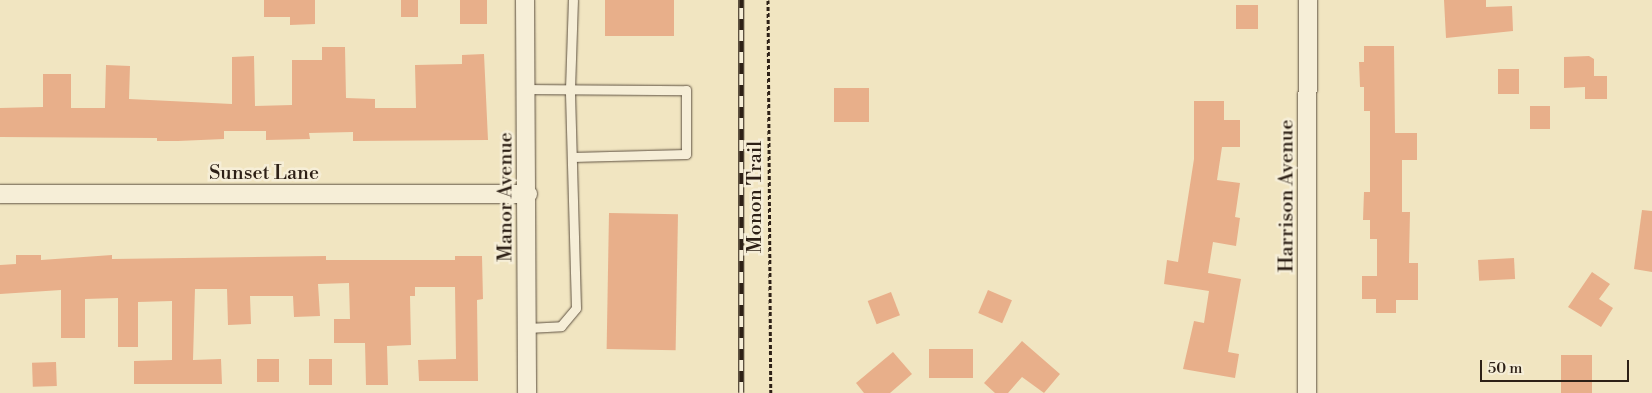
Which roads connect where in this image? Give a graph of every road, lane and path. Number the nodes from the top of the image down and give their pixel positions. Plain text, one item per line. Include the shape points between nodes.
1 (525, 0) edge
2 (573, 0) edge
3 (768, 0) edge
4 (1308, 0) edge
5 (527, 89) junction
6 (570, 90) junction
7 (572, 157) junction
8 (0, 194) edge
9 (528, 194) junction
10 (527, 328) junction
11 (527, 393) edge
12 (771, 393) edge
13 (1307, 393) edge

1 - 5 street, Manor Avenue
2 - 6 lane
3 - 12 path, Monon Trail
4 - 13 street, Harrison Avenue
5 - 6 lane
5 - 9 street, Manor Avenue
6 - 7 lane
6 - 7 lane via 686,90 686,154
7 - 10 lane via 576,308 561,326
8 - 9 street, Sunset Lane
9 - 10 street, Manor Avenue
10 - 11 street, Manor Avenue

